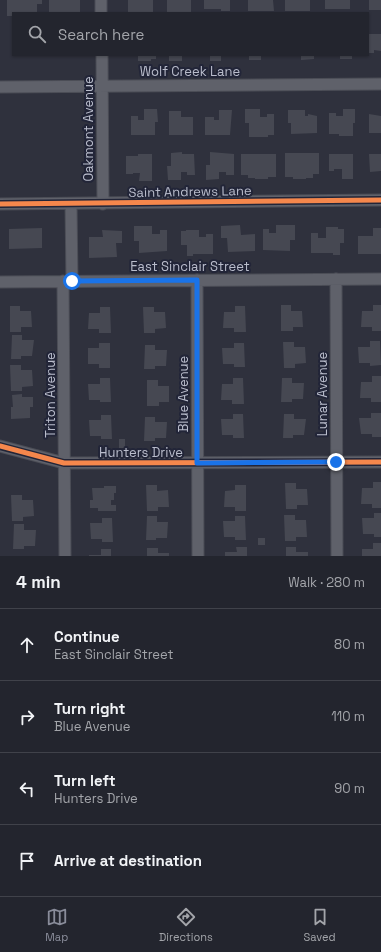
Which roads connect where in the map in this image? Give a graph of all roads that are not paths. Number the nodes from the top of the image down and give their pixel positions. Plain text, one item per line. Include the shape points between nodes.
1 (101, 0) edge
2 (101, 12) edge
3 (102, 56) edge
4 (381, 84) edge
5 (102, 86) junction
6 (0, 87) edge
7 (381, 200) edge
8 (0, 204) edge
9 (71, 204) junction
10 (103, 204) junction
11 (336, 279) junction
12 (381, 279) edge
13 (197, 280) junction
14 (68, 281) junction
15 (0, 282) edge
16 (0, 446) edge
17 (336, 462) junction
18 (381, 462) edge
19 (64, 463) junction
20 (197, 463) junction
21 (65, 556) edge
22 (198, 556) edge
23 (337, 556) edge

1 - 2 street
3 - 5 street, Oakmont Avenue
4 - 5 street, Wolf Creek Lane
5 - 6 street, Wolf Creek Lane
5 - 10 street, Oakmont Avenue
7 - 10 street, Saint Andrews Lane
8 - 9 street, Saint Andrews Lane
9 - 10 street, Saint Andrews Lane
9 - 14 street, Triton Avenue
11 - 12 street, East Sinclair Street
11 - 13 street, East Sinclair Street
11 - 17 street, Lunar Avenue
13 - 14 street, East Sinclair Street
13 - 20 street, Blue Avenue
14 - 15 street, East Sinclair Street
14 - 19 street, Triton Avenue
16 - 19 street, Hunters Drive
17 - 18 street, Hunters Drive
17 - 20 street, Hunters Drive
17 - 23 street, Lunar Avenue
19 - 20 street, Hunters Drive
19 - 21 street, Triton Avenue
20 - 22 street, Blue Avenue

